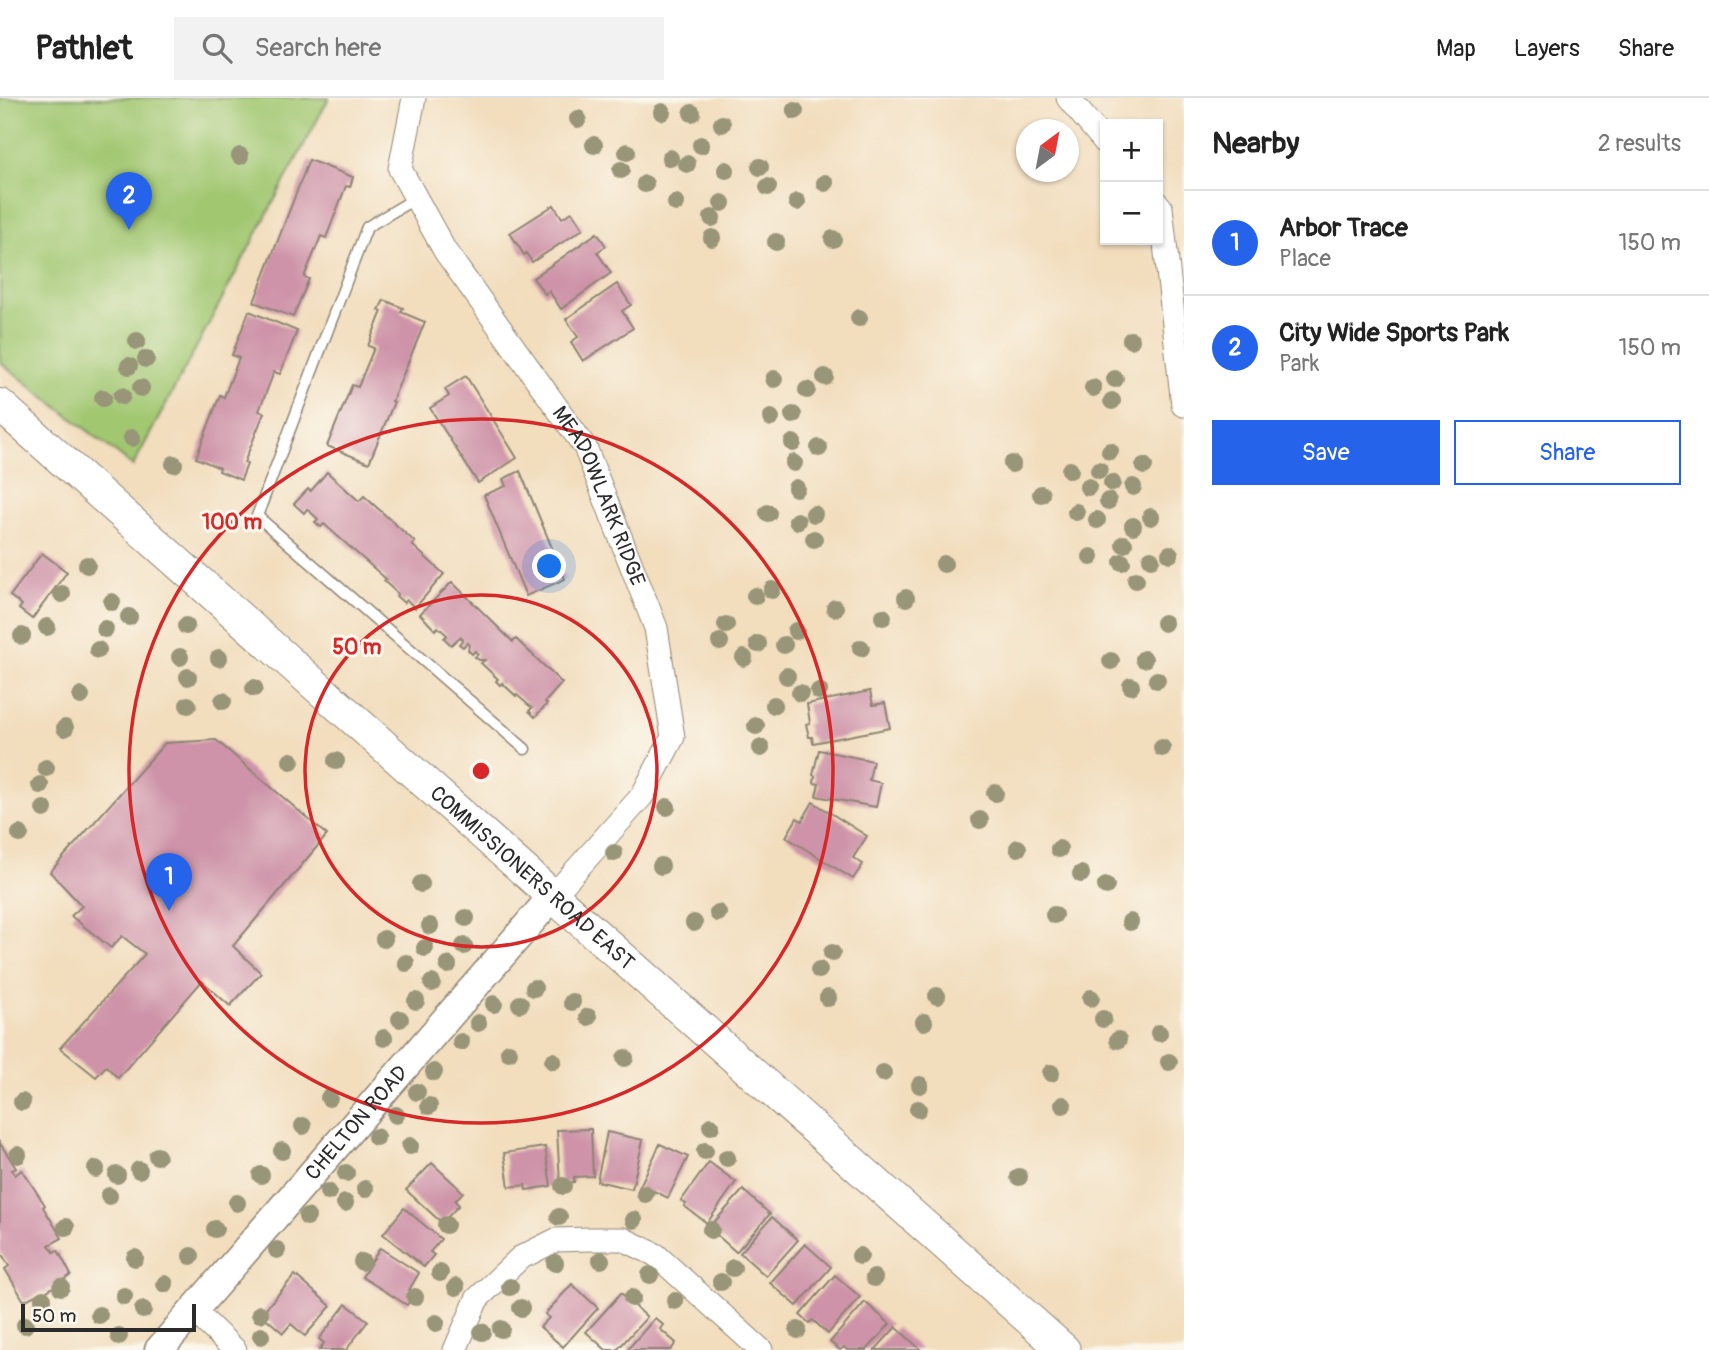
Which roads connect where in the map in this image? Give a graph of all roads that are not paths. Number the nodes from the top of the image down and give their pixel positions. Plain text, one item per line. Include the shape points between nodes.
1 (414, 98) edge
2 (1068, 98) edge
3 (1100, 136) edge
4 (416, 198) junction
5 (1163, 226) edge
6 (0, 405) edge
7 (1183, 405) edge
8 (525, 749) dead end
9 (553, 896) junction
10 (194, 1311) junction
11 (159, 1350) edge
12 (235, 1350) edge
13 (456, 1350) edge
14 (761, 1350) edge
15 (1064, 1350) edge

1 - 4 street, MEADOWLARK RIDGE via 400,169
2 - 3 street
4 - 8 lane via 367,227 257,516
4 - 9 street, MEADOWLARK RIDGE via 444,251 585,447 656,628 673,737 642,796
5 - 7 street
6 - 9 main road, COMMISSIONERS ROAD EAST
9 - 10 street, CHELTON ROAD
9 - 15 main road, COMMISSIONERS ROAD EAST
10 - 11 street, CHELTON ROAD
10 - 12 street
13 - 14 street via 477,1298 520,1258 556,1240 590,1239 623,1240 656,1255

